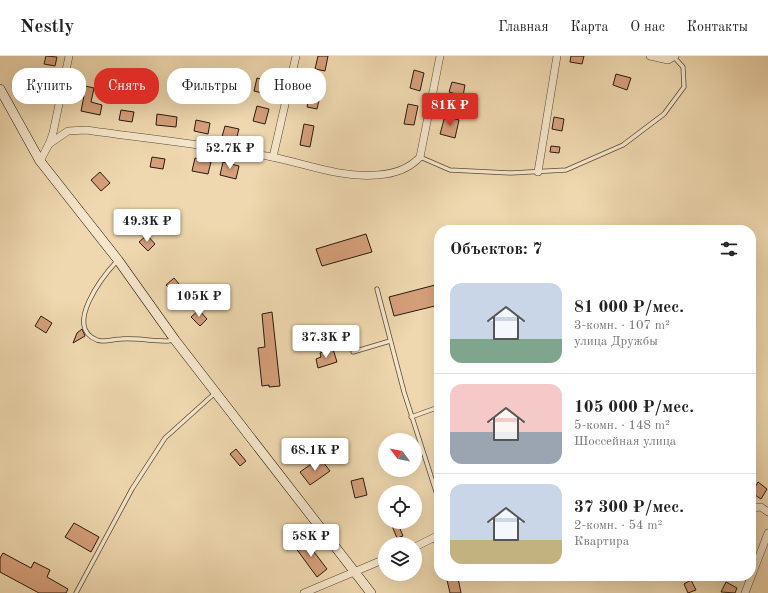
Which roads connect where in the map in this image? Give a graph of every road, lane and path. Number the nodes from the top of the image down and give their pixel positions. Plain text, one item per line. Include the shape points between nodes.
1 (69, 56) edge
2 (296, 56) edge
3 (440, 56) edge
4 (557, 56) edge
5 (650, 56) edge
6 (674, 56) edge
7 (0, 89) edge
8 (49, 144) junction
9 (273, 157) junction
10 (420, 157) junction
11 (40, 161) junction
12 (538, 172) junction
13 (118, 260) junction
14 (377, 289) dead end
15 (175, 340) junction
16 (390, 341) junction
17 (352, 352) dead end
18 (216, 393) junction
19 (434, 409) edge
20 (411, 417) junction
21 (434, 486) edge
22 (756, 507) edge
23 (768, 512) edge
24 (768, 533) edge
25 (434, 542) edge
26 (422, 545) edge
27 (378, 562) edge
28 (756, 564) edge
29 (354, 572) junction
30 (750, 581) edge
31 (76, 593) edge
32 (304, 593) edge
33 (371, 593) edge
34 (745, 593) edge

1 - 8 street
2 - 9 street
3 - 10 street
4 - 12 street
5 - 6 street via 668,60
6 - 12 lane via 683,67 684,87 664,114 623,145 566,170
7 - 11 main road
8 - 9 street via 68,131 81,129
8 - 11 street
9 - 10 street via 351,175 377,175 404,170
10 - 12 lane via 450,170
11 - 13 main road
13 - 15 main road
13 - 15 lane via 91,296 85,310 84,329 98,341
14 - 16 lane
15 - 18 main road
16 - 17 lane
16 - 20 lane
18 - 29 main road
18 - 31 lane via 165,438 132,489
19 - 20 lane
20 - 21 lane
22 - 23 street via 761,506
24 - 28 street
25 - 26 street
27 - 29 street
29 - 32 street
29 - 33 main road
30 - 34 street

